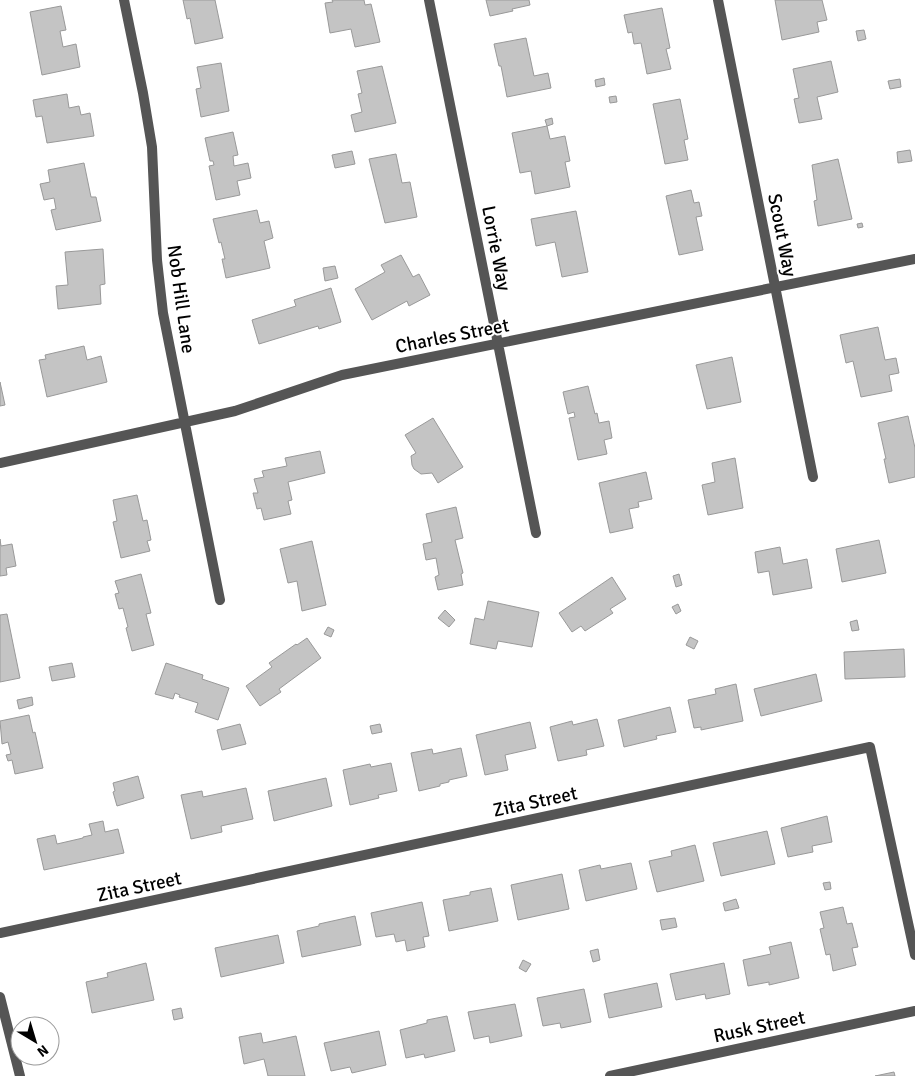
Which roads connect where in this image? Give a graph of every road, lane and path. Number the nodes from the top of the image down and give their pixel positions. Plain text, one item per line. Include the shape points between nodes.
1 (124, 0) edge
2 (429, 0) edge
3 (718, 0) edge
4 (915, 259) edge
5 (776, 288) junction
6 (498, 344) junction
7 (184, 423) junction
8 (0, 463) edge
9 (813, 477) dead end
10 (536, 533) dead end
11 (220, 600) dead end
12 (0, 933) edge
13 (915, 955) edge
14 (0, 997) edge
15 (915, 1011) edge
16 (20, 1076) edge
17 (610, 1076) edge

1 - 7 street, Nob Hill Lane via 152,147 163,313
2 - 6 street, Lorrie Way
3 - 5 street, Scout Way
4 - 5 street, Charles Street
5 - 6 street, Charles Street
5 - 9 street, Scout Way
6 - 7 street, Charles Street via 342,375
6 - 10 street, Lorrie Way
7 - 8 street, Charles Street
7 - 11 street, Nob Hill Lane
12 - 13 street, Zita Street via 870,747
14 - 16 street
15 - 17 street, Rusk Street

